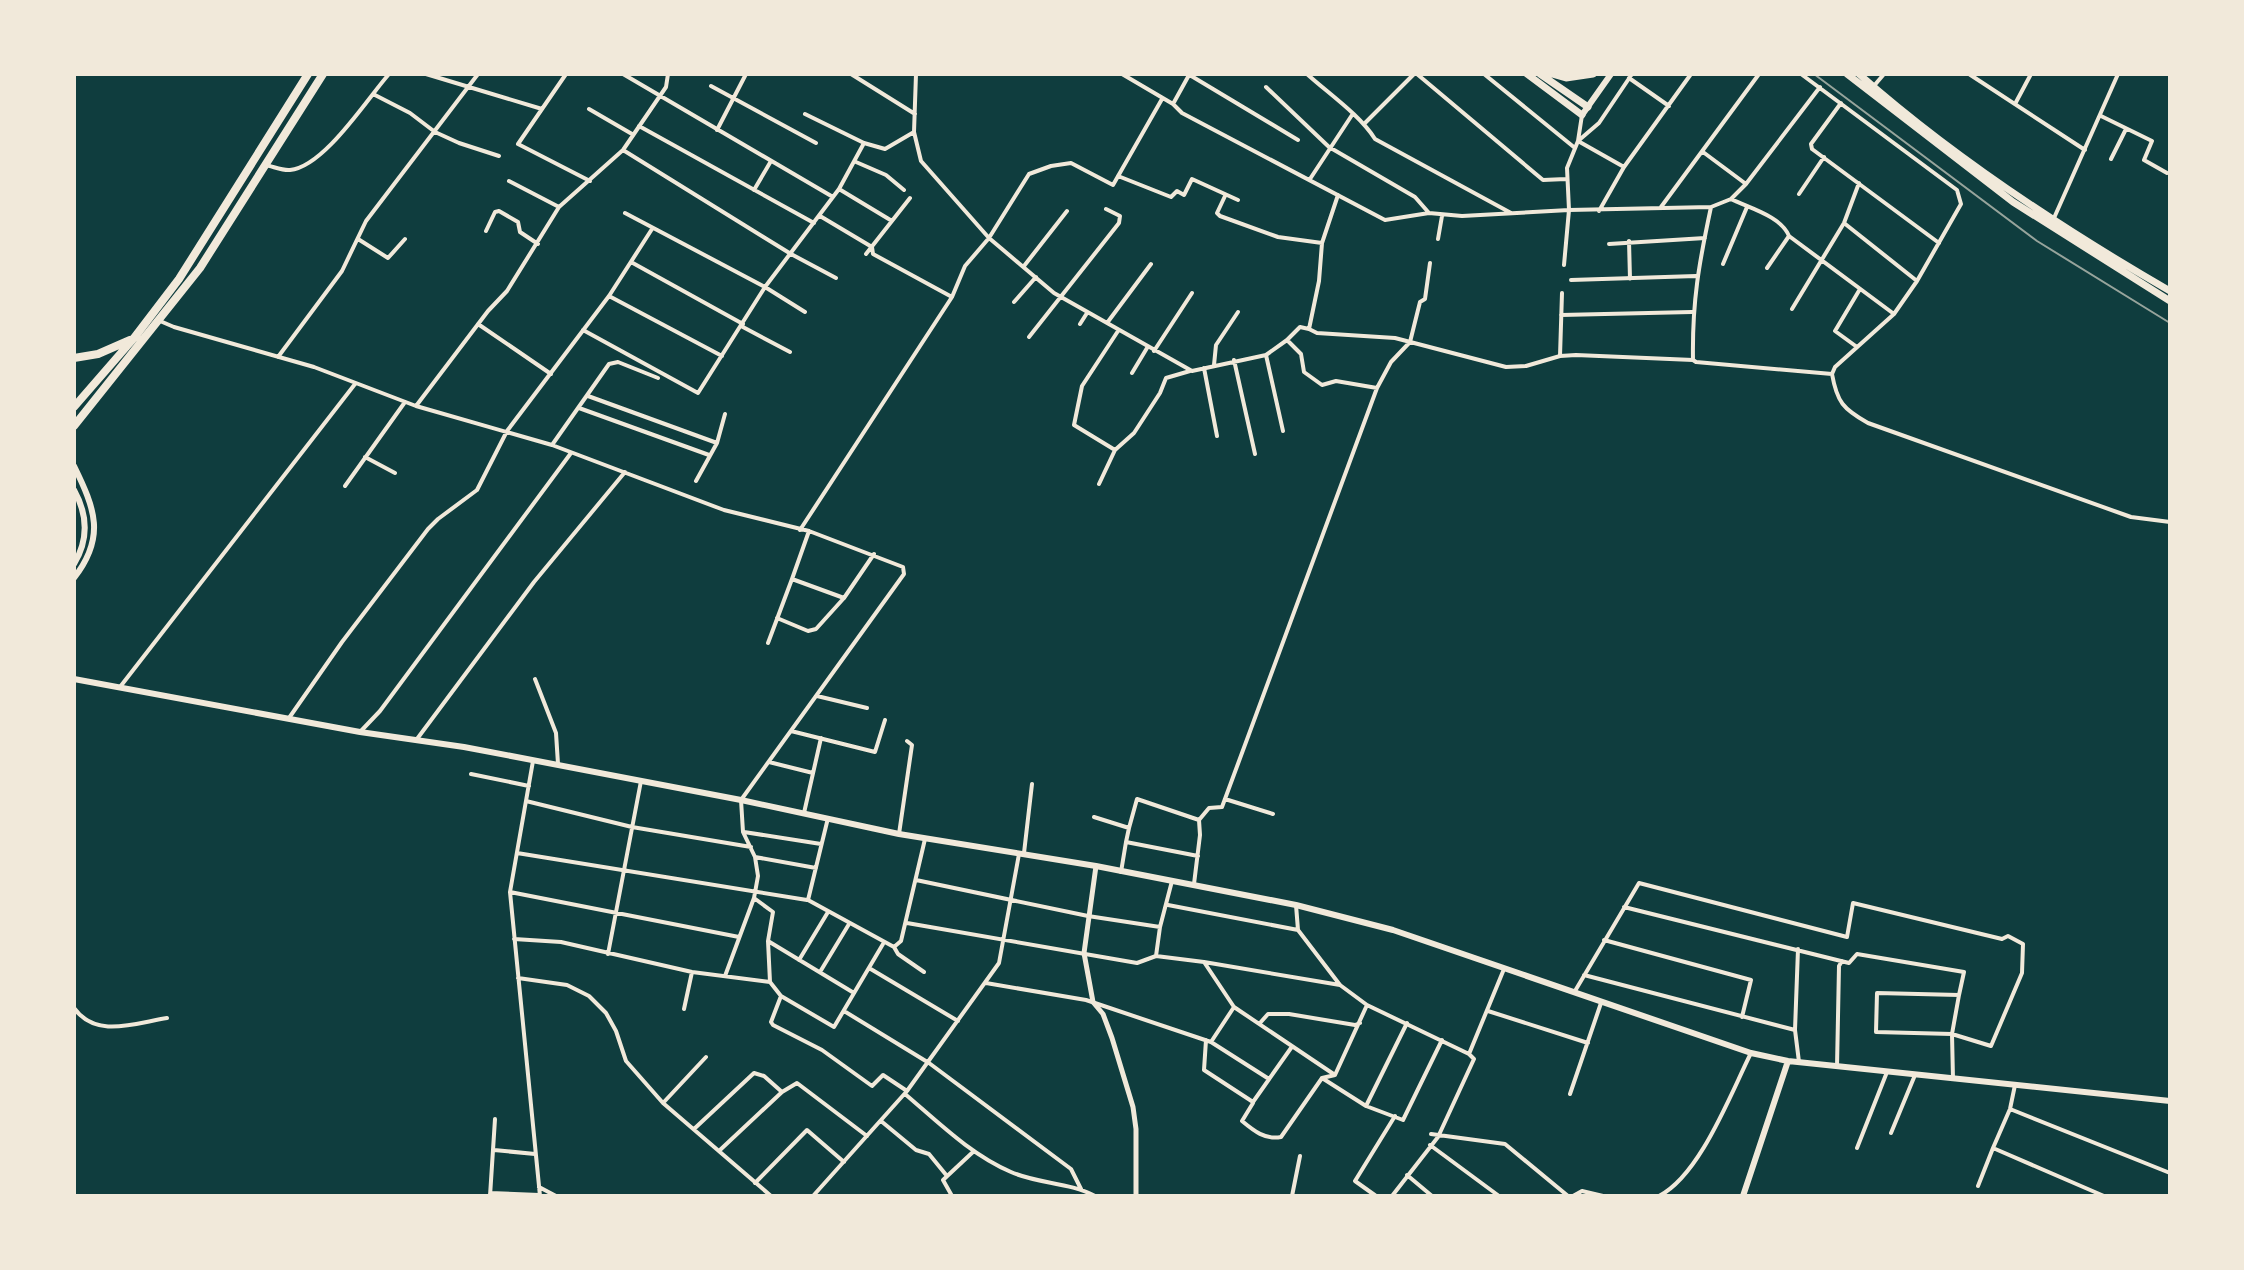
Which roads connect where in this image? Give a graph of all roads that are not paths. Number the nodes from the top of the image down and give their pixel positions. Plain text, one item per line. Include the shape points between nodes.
1 (308, 74) edge
2 (323, 74) edge
3 (389, 74) edge
4 (426, 74) edge
5 (478, 74) edge
6 (566, 74) edge
7 (623, 74) edge
8 (668, 74) edge
9 (746, 74) edge
10 (851, 74) edge
11 (916, 74) edge
12 (1122, 74) edge
13 (1188, 74) edge
14 (1307, 74) edge
15 (1416, 74) edge
16 (1484, 74) edge
17 (1527, 74) edge
18 (1540, 74) edge
19 (1552, 74) edge
20 (1593, 74) edge
21 (1611, 74) edge
22 (1691, 74) edge
23 (1759, 74) edge
24 (1801, 74) edge
25 (1847, 74) edge
26 (1859, 74) edge
27 (1884, 74) edge
28 (1969, 74) edge
29 (2031, 74) edge
30 (2118, 74) edge
31 (1631, 76) edge
32 (711, 86) dead end
33 (1266, 87) dead end
34 (1820, 87) junction
35 (1873, 87) junction
36 (468, 88) junction
37 (372, 94) junction
38 (659, 97) junction
39 (1163, 98) junction
40 (734, 99) junction
41 (1841, 103) junction
42 (1173, 104) junction
43 (2015, 104) junction
44 (1669, 106) junction
45 (1588, 107) junction
46 (542, 109) junction
47 (589, 109) dead end
48 (805, 114) dead end
49 (915, 114) junction
50 (1352, 115) junction
51 (1582, 115) junction
52 (2101, 116) junction
53 (1365, 123) junction
54 (639, 126) junction
55 (2126, 129) junction
56 (717, 130) junction
57 (435, 132) junction
58 (914, 132) junction
59 (633, 135) junction
60 (1298, 140) dead end
61 (1578, 141) junction
62 (816, 143) dead end
63 (864, 143) junction
64 (1329, 147) junction
65 (1575, 148) junction
66 (623, 150) junction
67 (2085, 150) junction
68 (1703, 152) junction
69 (499, 156) dead end
70 (1824, 157) junction
71 (2111, 159) dead end
72 (771, 161) junction
73 (856, 162) junction
74 (265, 165) junction
75 (1624, 167) junction
76 (2167, 173) dead end
77 (1118, 176) junction
78 (1310, 179) junction
79 (1566, 179) junction
80 (509, 181) dead end
81 (590, 181) junction
82 (1859, 183) junction
83 (1746, 184) junction
84 (839, 189) junction
85 (754, 190) junction
86 (904, 190) dead end
87 (1799, 194) dead end
88 (1225, 195) junction
89 (1338, 195) junction
90 (833, 197) junction
91 (910, 198) dead end
92 (1731, 199) junction
93 (1238, 200) dead end
94 (559, 207) junction
95 (1711, 207) junction
96 (1747, 207) junction
97 (1660, 208) junction
98 (1106, 209) dead end
99 (1569, 210) junction
100 (1067, 211) dead end
101 (1599, 211) junction
102 (625, 213) dead end
103 (1429, 213) junction
104 (1511, 213) junction
105 (820, 216) junction
106 (1442, 216) junction
107 (2053, 220) junction
108 (892, 221) junction
109 (814, 223) junction
110 (1844, 223) junction
111 (652, 229) junction
112 (486, 231) dead end
113 (1789, 236) junction
114 (989, 238) junction
115 (1705, 238) junction
116 (358, 239) junction
117 (405, 239) dead end
118 (1438, 239) dead end
119 (1629, 241) junction
120 (1322, 243) junction
121 (1939, 243) junction
122 (538, 244) junction
123 (1609, 244) dead end
124 (872, 247) junction
125 (791, 254) junction
126 (866, 254) dead end
127 (1823, 261) junction
128 (631, 262) junction
129 (1430, 263) dead end
130 (1151, 264) dead end
131 (1723, 264) dead end
132 (1564, 265) dead end
133 (1024, 266) junction
134 (1767, 268) dead end
135 (1697, 276) junction
136 (1036, 277) junction
137 (836, 278) dead end
138 (1630, 279) junction
139 (1571, 280) dead end
140 (1917, 281) junction
141 (765, 287) junction
142 (1860, 289) junction
143 (2170, 291) edge
144 (1192, 293) dead end
145 (1562, 293) dead end
146 (609, 296) junction
147 (952, 297) junction
148 (1062, 297) junction
149 (2170, 301) edge
150 (1014, 302) dead end
151 (1792, 309) dead end
152 (805, 312) dead end
153 (1238, 312) dead end
154 (1692, 312) junction
155 (1087, 313) junction
156 (1894, 314) junction
157 (1561, 315) junction
158 (160, 321) junction
159 (1107, 323) junction
160 (478, 324) junction
161 (1080, 324) dead end
162 (742, 325) junction
163 (1309, 329) junction
164 (583, 330) junction
165 (1118, 330) junction
166 (1029, 337) dead end
167 (134, 338) junction
168 (1287, 340) junction
169 (1410, 342) junction
170 (1147, 347) junction
171 (1857, 347) junction
172 (1154, 351) junction
173 (790, 352) dead end
174 (1266, 355) junction
175 (722, 356) junction
176 (1560, 356) junction
177 (278, 357) junction
178 (74, 358) edge
179 (1234, 360) junction
180 (1693, 360) junction
181 (1214, 365) junction
182 (1204, 368) junction
183 (1192, 371) junction
184 (1132, 373) dead end
185 (551, 374) junction
186 (1832, 374) junction
187 (658, 378) dead end
188 (355, 384) junction
189 (1377, 388) junction
190 (588, 396) junction
191 (405, 402) junction
192 (416, 406) junction
193 (74, 407) edge
194 (579, 408) junction
195 (725, 414) dead end
196 (74, 426) edge
197 (507, 431) junction
198 (1283, 431) dead end
199 (1217, 436) dead end
200 (717, 443) junction
201 (552, 445) junction
202 (1115, 450) junction
203 (571, 453) junction
204 (1255, 454) dead end
205 (709, 455) junction
206 (365, 457) junction
207 (74, 466) edge
208 (625, 472) junction
209 (395, 473) dead end
210 (696, 481) dead end
211 (1099, 484) dead end
212 (345, 486) dead end
213 (74, 490) edge
214 (2170, 522) edge
215 (800, 530) junction
216 (809, 531) junction
217 (874, 554) junction
218 (74, 564) edge
219 (74, 578) edge
220 (792, 579) junction
221 (844, 598) junction
222 (777, 618) junction
223 (768, 643) dead end
224 (74, 679) edge
225 (535, 679) dead end
226 (120, 687) junction
227 (817, 696) junction
228 (867, 708) dead end
229 (289, 718) junction
230 (885, 720) dead end
231 (791, 731) junction
232 (360, 732) junction
233 (821, 738) junction
234 (416, 741) junction
235 (907, 741) dead end
236 (533, 761) junction
237 (769, 762) junction
238 (558, 764) junction
239 (813, 773) junction
240 (471, 774) dead end
241 (641, 781) junction
242 (1032, 784) dead end
243 (529, 786) junction
244 (1225, 799) junction
245 (741, 800) junction
246 (526, 801) junction
247 (804, 813) junction
248 (1273, 814) dead end
249 (1094, 817) dead end
250 (828, 818) junction
251 (1199, 820) junction
252 (632, 827) junction
253 (1129, 828) junction
254 (743, 832) junction
255 (899, 834) junction
256 (925, 838) junction
257 (1126, 842) junction
258 (821, 844) junction
259 (751, 847) junction
260 (517, 853) junction
261 (1021, 854) junction
262 (1198, 856) junction
263 (755, 857) junction
264 (1096, 866) junction
265 (816, 868) junction
266 (625, 869) junction
267 (1121, 872) junction
268 (916, 880) junction
269 (1172, 881) junction
270 (1194, 884) junction
271 (756, 891) junction
272 (510, 892) junction
273 (754, 898) junction
274 (808, 900) junction
275 (1012, 900) junction
276 (1168, 905) junction
277 (1296, 905) junction
278 (1624, 907) junction
279 (828, 912) junction
280 (617, 914) junction
281 (1088, 916) junction
282 (906, 923) junction
283 (849, 924) junction
284 (1160, 927) junction
285 (1298, 930) junction
286 (739, 937) junction
287 (514, 939) junction
288 (1604, 940) junction
289 (768, 941) junction
290 (1005, 941) junction
291 (883, 943) junction
292 (894, 947) junction
293 (1798, 949) junction
294 (1084, 953) junction
295 (608, 954) junction
296 (1156, 956) junction
297 (799, 960) junction
298 (1842, 961) junction
299 (1204, 962) junction
300 (869, 968) junction
301 (1504, 969) junction
302 (692, 972) junction
303 (820, 972) junction
304 (924, 972) dead end
305 (1584, 975) junction
306 (725, 976) junction
307 (518, 978) junction
308 (770, 982) junction
309 (986, 983) junction
310 (1340, 985) junction
311 (854, 993) junction
312 (1574, 994) junction
313 (1959, 995) junction
314 (781, 996) junction
315 (1093, 1002) junction
316 (1601, 1003) junction
317 (1367, 1005) junction
318 (1234, 1007) junction
319 (74, 1008) edge
320 (684, 1009) dead end
321 (844, 1011) junction
322 (1488, 1011) junction
323 (1742, 1017) junction
324 (167, 1018) dead end
325 (958, 1021) junction
326 (1360, 1023) junction
327 (1407, 1023) junction
328 (1260, 1024) junction
329 (1795, 1030) junction
330 (1952, 1034) junction
331 (1442, 1040) junction
332 (1208, 1041) junction
333 (1588, 1043) junction
334 (1291, 1048) junction
335 (1751, 1053) junction
336 (1469, 1054) junction
337 (706, 1057) dead end
338 (1788, 1061) junction
339 (929, 1063) junction
340 (1799, 1063) junction
341 (1837, 1067) junction
342 (1887, 1072) junction
343 (1335, 1075) junction
344 (1915, 1075) junction
345 (1322, 1078) junction
346 (1269, 1079) junction
347 (1953, 1079) junction
348 (2015, 1085) junction
349 (782, 1092) junction
350 (906, 1092) junction
351 (1570, 1094) dead end
352 (2170, 1101) edge
353 (1253, 1102) junction
354 (663, 1103) junction
355 (1366, 1106) junction
356 (2010, 1109) junction
357 (1395, 1116) junction
358 (495, 1119) dead end
359 (881, 1121) junction
360 (694, 1129) junction
361 (1891, 1133) dead end
362 (1431, 1134) dead end
363 (867, 1136) junction
364 (1438, 1137) junction
365 (1430, 1145) junction
366 (1857, 1148) dead end
367 (1993, 1148) junction
368 (493, 1150) junction
369 (720, 1150) junction
370 (974, 1151) junction
371 (535, 1154) junction
372 (1300, 1156) dead end
373 (844, 1162) junction
374 (2170, 1162) edge
375 (2163, 1169) junction
376 (2170, 1173) edge
377 (1407, 1175) junction
378 (947, 1176) junction
379 (755, 1183) junction
380 (1978, 1186) dead end
381 (539, 1187) junction
382 (1081, 1189) junction
383 (490, 1195) edge
384 (540, 1196) edge
385 (556, 1196) edge
386 (771, 1196) edge
387 (813, 1196) edge
388 (952, 1196) edge
389 (1095, 1196) edge
390 (1136, 1196) edge
391 (1292, 1196) edge
392 (1376, 1196) edge
393 (1392, 1196) edge
394 (1432, 1196) edge
395 (1499, 1196) edge
396 (1570, 1196) edge
397 (1603, 1196) edge
398 (1659, 1196) edge
399 (1743, 1196) edge
400 (2104, 1196) edge

1 - 167 highway via 179,279
2 - 74 highway
3 - 37 street
4 - 36 street
5 - 36 street
6 - 46 street
7 - 38 street
8 - 38 street
9 - 40 street
10 - 49 street
11 - 49 street
12 - 39 street
13 - 42 street
13 - 60 street
14 - 50 street
15 - 53 street
15 - 79 street via 1543,180
16 - 65 street
17 - 51 main road
18 - 45 main road
19 - 20 main road
21 - 45 main road
22 - 44 street
23 - 68 street
24 - 34 street
25 - 149 main road via 2013,202
26 - 35 main road
27 - 35 street
28 - 43 street
29 - 43 street
30 - 52 street
31 - 44 street
31 - 61 street via 1599,123
32 - 40 street
33 - 64 street
34 - 41 street
34 - 83 street
35 - 107 main road
36 - 46 street
36 - 57 street
37 - 57 street
37 - 74 street via 311,162 290,170
38 - 54 street
38 - 56 street
39 - 42 street
39 - 77 street
40 - 56 street
40 - 62 street
41 - 70 street via 1811,144
41 - 121 street via 1957,190 1961,204
42 - 78 street
43 - 67 street
44 - 75 street
45 - 51 main road
46 - 81 street via 518,144
47 - 59 street
48 - 63 street
49 - 58 street
50 - 53 street
50 - 64 street
51 - 61 street
52 - 55 street
52 - 67 street
53 - 104 street via 1375,139
54 - 59 street
54 - 85 street
55 - 71 street
55 - 76 street via 2152,141 2144,160
56 - 72 street
57 - 69 street
57 - 116 street via 366,221
58 - 63 street via 885,149
58 - 114 street via 921,161
59 - 66 street
61 - 65 street
61 - 75 street
63 - 73 street
64 - 78 street
64 - 103 street via 1415,197
65 - 79 street
66 - 81 street
66 - 125 street
67 - 107 street
68 - 83 street
68 - 97 street
70 - 82 street
70 - 87 street
72 - 85 street
72 - 90 street
73 - 84 street
73 - 86 street
74 - 158 highway
75 - 101 street
77 - 88 street via 1171,197 1177,191 1184,195 1192,179
77 - 114 street via 1113,185 1071,163 1029,174
78 - 89 street
79 - 99 street
80 - 94 street
81 - 94 street
82 - 110 street
82 - 121 street
83 - 92 street
84 - 90 street
84 - 108 street
85 - 109 street
88 - 93 street
88 - 120 street via 1220,216 1278,237
89 - 103 street via 1385,220
89 - 120 street
90 - 105 street
91 - 108 street
92 - 95 street
92 - 96 street
94 - 122 street
95 - 97 street
95 - 115 street
96 - 113 street via 1776,221
96 - 131 street
97 - 101 street
98 - 148 street via 1120,216 1119,223
99 - 101 street
99 - 104 street
99 - 132 street
100 - 133 street
102 - 111 street
103 - 106 street
104 - 106 street
105 - 109 street
105 - 124 street
106 - 118 street
107 - 143 main road
108 - 124 street
109 - 125 street
110 - 127 street
110 - 140 street
111 - 128 street
111 - 141 street
112 - 122 street via 499,211
113 - 127 street
113 - 134 street
114 - 133 street
114 - 147 street via 965,266
115 - 119 street
115 - 135 street
116 - 117 street via 388,258
116 - 177 street via 342,271
119 - 123 street
119 - 138 street
120 - 163 street
121 - 140 street
122 - 160 street
124 - 126 street
124 - 147 street via 873,254
125 - 137 street
125 - 141 street
127 - 142 street
127 - 151 street
128 - 146 street
128 - 162 street
129 - 169 street via 1427,294
130 - 159 street
133 - 136 street
135 - 138 street
135 - 154 street
136 - 148 street
136 - 150 street
138 - 139 street
140 - 156 street
141 - 152 street
141 - 162 street
142 - 156 street
142 - 171 street via 1835,331
144 - 172 street
145 - 157 street
146 - 164 street
146 - 175 street
147 - 215 street
148 - 155 street
148 - 166 street
153 - 181 street via 1216,345
154 - 157 street
154 - 180 street
155 - 159 street
155 - 161 street
156 - 171 street
157 - 176 street
158 - 177 street
158 - 196 highway
159 - 165 street
160 - 185 street
160 - 192 street
162 - 173 street
162 - 175 street
163 - 168 street via 1300,327
163 - 169 street
164 - 175 street via 696,394
164 - 185 street
165 - 170 street
165 - 202 street via 1082,386 1074,425
167 - 178 highway
167 - 193 highway
168 - 174 street
168 - 189 street via 1301,354 1304,372 1322,385 1336,381
169 - 176 street via 1506,367
169 - 189 street
170 - 172 street
170 - 184 street
171 - 186 street
172 - 183 street
174 - 179 street
174 - 198 street
176 - 180 street
177 - 188 street
179 - 181 street
179 - 204 street
180 - 186 street
181 - 182 street
182 - 183 street
182 - 199 street
183 - 202 street via 1166,378 1134,433
185 - 197 street
186 - 214 street via 1836,395 1868,423 2131,517
187 - 190 street via 618,362 609,364
188 - 191 street
188 - 226 street
189 - 244 street
190 - 194 street
190 - 200 street
191 - 192 street
191 - 206 street
192 - 197 street
194 - 201 street
194 - 205 street
195 - 200 street
197 - 201 street
197 - 229 street via 477,490 428,529
200 - 205 street
201 - 203 street
202 - 211 street
203 - 208 street
203 - 232 street
205 - 210 street
206 - 209 street
206 - 212 street
207 - 219 main road via 86,490 95,543
208 - 215 street via 724,510
208 - 234 street via 534,582
213 - 218 main road via 85,514 86,533
215 - 216 street
216 - 217 street
216 - 220 street
217 - 221 street
217 - 227 street via 903,567 904,574
220 - 221 street
220 - 222 street
221 - 222 street via 816,629 808,631
222 - 223 street
224 - 226 main road
225 - 238 street via 556,733
226 - 229 main road
227 - 228 street
227 - 231 street
229 - 232 main road
230 - 233 street via 875,752
231 - 233 street
231 - 237 street
232 - 234 main road
233 - 239 street
234 - 236 main road
235 - 255 street via 912,745
236 - 238 main road
236 - 243 street
237 - 239 street
237 - 245 street
238 - 241 main road
239 - 247 street
240 - 243 street
241 - 245 main road
241 - 252 street
242 - 261 street
243 - 246 street
244 - 248 street
244 - 251 street via 1222,807 1209,808
245 - 247 main road
245 - 254 street
246 - 252 street
246 - 260 street
247 - 250 main road
249 - 253 street
250 - 255 main road
250 - 258 street
251 - 253 street via 1137,799
251 - 262 street
252 - 259 street
252 - 266 street
253 - 257 street
254 - 258 street
254 - 259 street
255 - 256 main road
256 - 261 main road
256 - 268 street
257 - 262 street
257 - 267 street
258 - 265 street
259 - 263 street
260 - 266 street
260 - 272 street
261 - 264 main road
261 - 275 street
262 - 270 street
263 - 265 street
263 - 271 street
264 - 267 main road
264 - 281 street
265 - 274 street
266 - 271 street
266 - 280 street
267 - 269 main road
268 - 275 street
268 - 282 street
269 - 270 main road
269 - 276 street
270 - 277 main road
271 - 273 street
271 - 274 street
272 - 280 street
272 - 287 street
273 - 286 street
273 - 289 street via 773,912
274 - 279 street
275 - 281 street
275 - 290 street
276 - 284 street
276 - 285 street
277 - 285 street
277 - 301 main road via 1393,930
278 - 288 street
278 - 293 street
278 - 330 street via 1639,883 1847,937 1853,903 2019,940 2022,973 1991,1046
279 - 283 street
279 - 297 street
280 - 286 street
280 - 295 street
281 - 284 street
281 - 294 street
282 - 290 street
282 - 292 street
283 - 291 street
283 - 303 street
284 - 296 street
285 - 310 street
286 - 306 street
287 - 295 street via 561,942
287 - 307 street
288 - 305 street
288 - 323 street via 1751,980
289 - 297 street
289 - 308 street
290 - 294 street
290 - 309 street
291 - 292 street
291 - 300 street
292 - 304 street
293 - 298 street
293 - 329 street
294 - 296 street via 1137,963
294 - 315 street
295 - 302 street
296 - 299 street
297 - 303 street
298 - 313 street via 1849,963 1857,954 1964,972
298 - 341 street
299 - 310 street
299 - 318 street
300 - 311 street
300 - 325 street
301 - 312 main road
301 - 322 street
302 - 306 street
302 - 320 street
303 - 311 street
305 - 312 street
305 - 323 street
306 - 308 street
307 - 354 street via 567,985 589,996 606,1013 626,1061
307 - 371 street
308 - 314 street
309 - 315 street
309 - 325 street
310 - 317 street
311 - 321 street
312 - 316 main road
313 - 330 street
313 - 330 street via 1877,993 1876,1032
314 - 321 street via 830,1027
314 - 350 street via 773,1025 822,1050 872,1086 883,1075
315 - 332 street
315 - 390 street via 1108,1026 1131,1096
316 - 333 street
316 - 335 main road
317 - 326 street
317 - 327 street
318 - 328 street
318 - 332 street
319 - 324 street via 100,1027
321 - 339 street
322 - 333 street
322 - 336 street
323 - 329 street
325 - 339 street
326 - 328 street via 1268,1014
326 - 343 street
327 - 331 street
327 - 355 street
328 - 334 street
329 - 340 street
330 - 347 street
331 - 336 street
331 - 357 street via 1403,1120
332 - 346 street
332 - 353 street via 1204,1070
333 - 351 street
334 - 343 street
334 - 346 street
335 - 338 main road
335 - 398 street via 1701,1152 1671,1190
336 - 364 street via 1474,1059
337 - 354 street
338 - 340 main road
338 - 399 main road
339 - 350 street
339 - 382 street via 1071,1169
340 - 341 main road
341 - 342 main road
342 - 344 main road
342 - 366 street
343 - 345 street
344 - 347 main road
344 - 361 street
345 - 353 street via 1281,1137 1257,1133 1242,1121
345 - 355 street
346 - 353 street
347 - 348 main road
348 - 352 main road
348 - 356 street
349 - 360 street via 754,1073
349 - 363 street via 800,1084
349 - 369 street
350 - 359 street
350 - 370 street
354 - 360 street
355 - 357 street
356 - 367 street
356 - 375 street
357 - 392 street via 1355,1181
358 - 368 street
359 - 363 street
359 - 378 street via 916,1150 929,1154
360 - 369 street
362 - 364 street
363 - 373 street
364 - 365 street
364 - 396 street via 1505,1144
365 - 377 street
365 - 395 street
367 - 380 street
367 - 400 street
368 - 371 street
368 - 383 street
369 - 379 street
370 - 378 street
370 - 382 street via 1012,1173
371 - 381 street
372 - 391 street
373 - 379 street via 807,1130
373 - 387 street
374 - 375 street
375 - 376 street
377 - 393 street
377 - 394 street
378 - 388 street via 943,1180
379 - 386 street
381 - 384 street
381 - 385 street
382 - 389 street
383 - 384 street
396 - 397 street via 1582,1191

